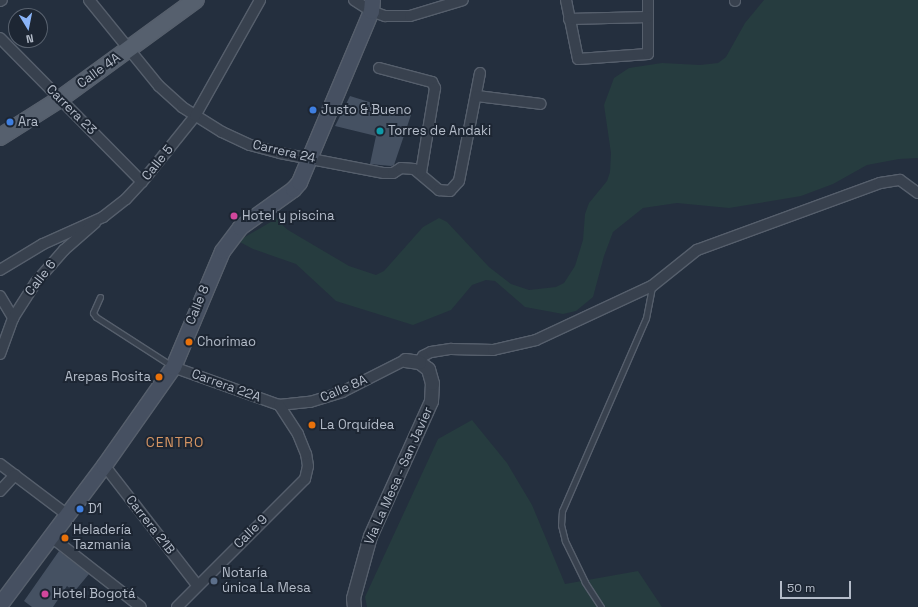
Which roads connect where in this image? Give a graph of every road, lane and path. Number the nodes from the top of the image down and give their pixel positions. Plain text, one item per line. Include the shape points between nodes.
1 (89, 0) edge
2 (196, 0) edge
3 (260, 0) edge
4 (354, 0) edge
5 (464, 0) edge
6 (566, 0) edge
7 (648, 0) edge
8 (371, 6) edge
9 (648, 17) junction
10 (569, 19) junction
11 (0, 38) edge
12 (129, 50) junction
13 (379, 68) dead end
14 (480, 73) dead end
15 (477, 96) junction
16 (60, 99) junction
17 (541, 104) dead end
18 (195, 116) junction
19 (0, 138) edge
20 (311, 158) junction
21 (421, 173) junction
22 (142, 182) junction
23 (918, 193) edge
24 (103, 216) junction
25 (0, 270) edge
26 (652, 286) junction
27 (0, 296) edge
28 (100, 297) dead end
29 (14, 318) junction
30 (0, 354) edge
31 (404, 360) joint
32 (419, 362) junction
33 (173, 367) junction
34 (279, 405) junction
35 (0, 464) edge
36 (104, 465) junction
37 (15, 475) junction
38 (0, 491) edge
39 (66, 514) junction
40 (50, 536) junction
41 (197, 585) junction
42 (0, 604) edge
43 (141, 607) edge
44 (176, 607) edge
45 (354, 607) edge
46 (601, 607) edge

1 - 12 street, Carrera 24
2 - 12 main road, Calle 4A
3 - 18 street, Calle 5
4 - 8 street
5 - 8 street via 410,16 385,16
6 - 10 street
7 - 9 street
8 - 20 main road, Calle 8
9 - 10 street
9 - 10 street via 648,54 578,58
11 - 16 street, Carrera 23
12 - 16 main road, Calle 4A
12 - 18 street, Carrera 24 via 159,86
13 - 21 street via 432,82 435,88
14 - 15 street
15 - 17 street
15 - 21 street via 459,181 450,191 439,190
16 - 19 main road, Calle 4A
16 - 22 street, Carrera 23
18 - 20 street, Carrera 24 via 250,145
18 - 22 street, Calle 5
20 - 21 street, Carrera 24 via 393,173 401,168 414,168
20 - 33 main road, Calle 8 via 293,189 240,227 222,251
22 - 24 street, Calle 5 via 126,199
23 - 26 street via 900,180 880,183 697,250
24 - 25 street, Calle 5 via 43,244
24 - 29 street, Calle 6 via 52,263 29,292
26 - 32 street via 536,340 493,350 451,349 431,352 423,356
26 - 46 lane via 646,318 562,510 561,525 565,541 585,582
27 - 29 street
28 - 33 lane via 93,313 96,318
29 - 30 street, Calle 6
31 - 32 street
31 - 34 street, Calle 8A via 342,392 310,402
32 - 45 street, Vía La Mesa - San Javier via 428,369 432,384 431,401 370,536 353,598
33 - 34 street, Carrera 22A
33 - 36 main road, Calle 8
34 - 41 street, Calle 9 via 298,434 306,454 308,466 305,479
35 - 37 street
36 - 39 main road, Calle 8
36 - 41 street, Carrera 21B
37 - 38 street
37 - 39 street
39 - 40 main road, Calle 8
40 - 42 main road, Calle 8
40 - 43 street
41 - 44 street, Calle 9

